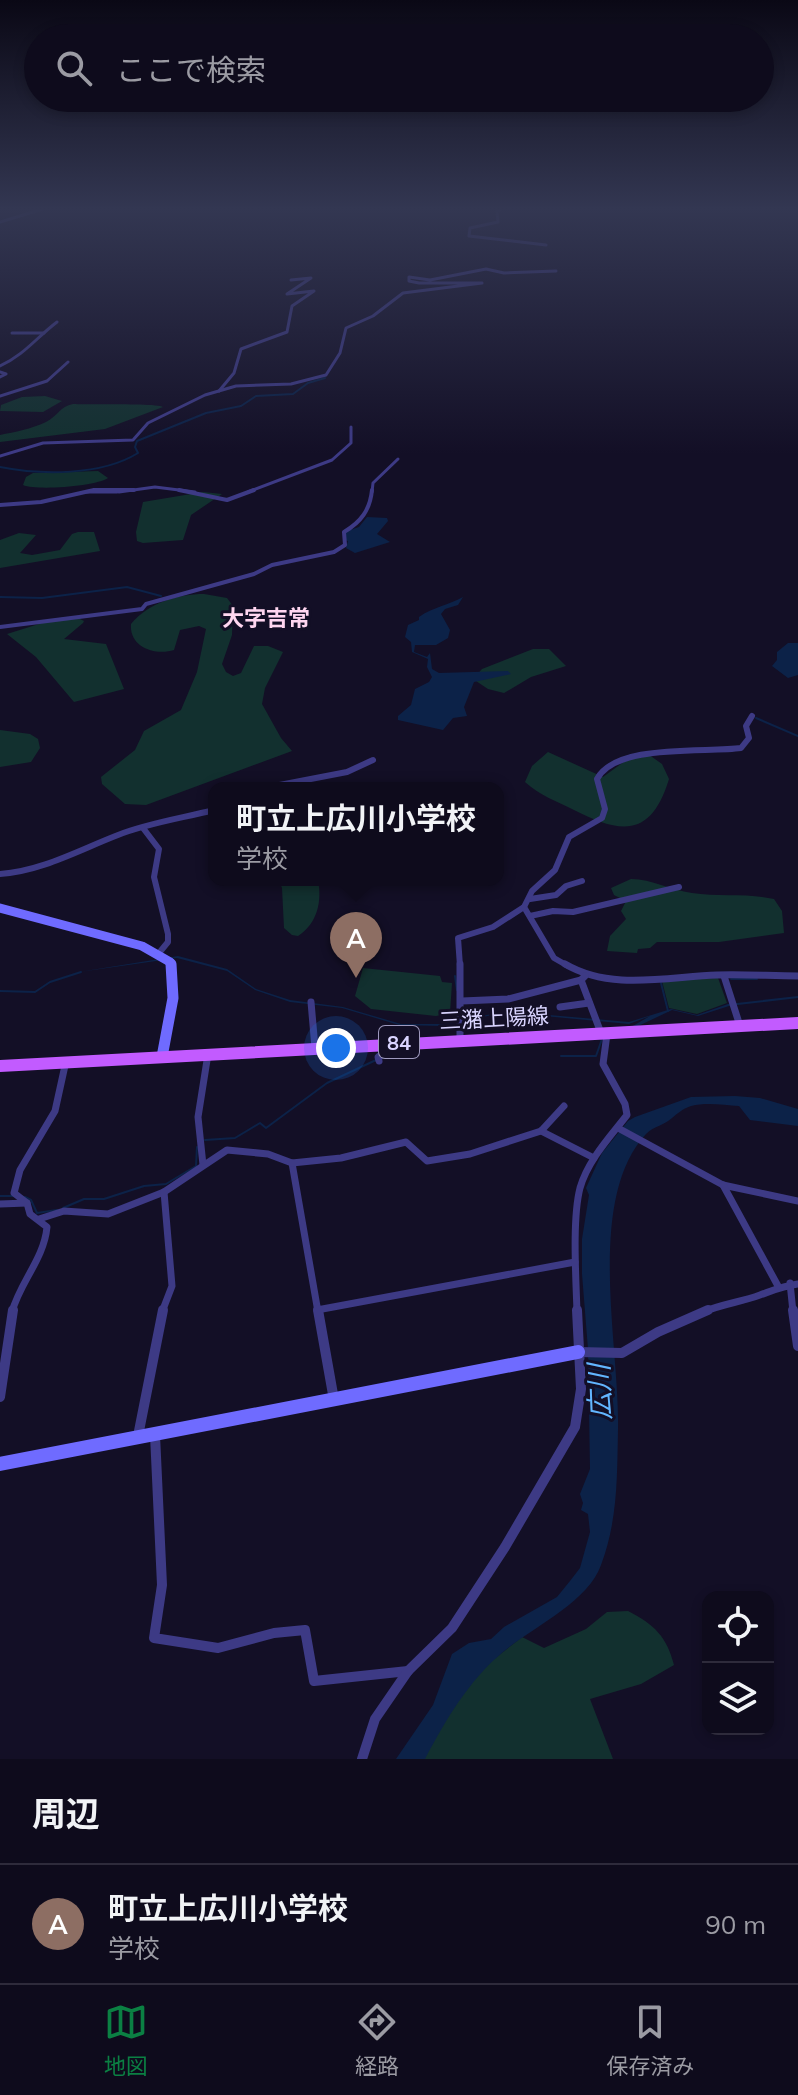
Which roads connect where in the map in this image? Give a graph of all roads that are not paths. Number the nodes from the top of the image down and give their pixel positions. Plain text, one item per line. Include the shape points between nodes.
1 (293, 290) edge
2 (429, 290) edge
3 (57, 322) dead end
4 (12, 333) dead end
5 (44, 333) junction
6 (68, 362) dead end
7 (0, 372) edge
8 (219, 391) junction
9 (0, 396) edge
10 (351, 427) dead end
11 (0, 456) edge
12 (398, 459) dead end
13 (0, 505) edge
14 (0, 627) edge
15 (752, 716) dead end
16 (373, 760) dead end
17 (295, 782) edge
18 (208, 812) edge
19 (143, 828) junction
20 (0, 874) edge
21 (582, 881) dead end
22 (679, 887) dead end
23 (528, 901) junction
24 (0, 908) edge
25 (533, 916) junction
26 (159, 953) junction
27 (724, 976) junction
28 (798, 976) edge
29 (583, 978) junction
30 (462, 1001) junction
31 (311, 1002) dead end
32 (589, 1003) junction
33 (560, 1008) dead end
34 (798, 1023) edge
35 (740, 1026) junction
36 (601, 1029) junction
37 (460, 1040) junction
38 (402, 1042) junction
39 (315, 1048) junction
40 (208, 1054) junction
41 (162, 1057) junction
42 (379, 1059) dead end
43 (66, 1061) junction
44 (0, 1066) edge
45 (564, 1106) dead end
46 (620, 1129) junction
47 (541, 1131) junction
48 (594, 1158) junction
49 (292, 1163) junction
50 (203, 1165) junction
51 (723, 1185) junction
52 (164, 1192) junction
53 (798, 1201) edge
54 (27, 1203) junction
55 (0, 1204) edge
56 (39, 1219) junction
57 (575, 1262) junction
58 (794, 1284) edge
59 (778, 1286) junction
60 (317, 1310) junction
61 (798, 1346) edge
62 (583, 1353) junction
63 (0, 1397) edge
64 (334, 1400) junction
65 (155, 1435) junction
66 (137, 1438) junction
67 (0, 1464) edge
68 (408, 1671) junction
69 (362, 1759) edge

1 - 8 street via 287,294 314,291 292,306 287,332 241,349 234,373
2 - 8 street via 399,294 373,316 346,328 342,350 326,375
3 - 5 street
4 - 5 street
5 - 7 street
6 - 9 street via 40,385
8 - 11 street via 154,419 133,440 43,443
10 - 13 street via 351,443 332,460 227,500 155,487 94,490 52,501
12 - 14 street via 373,483 369,508 344,532 345,545 334,552 189,589 142,609
15 - 23 street via 746,726 749,738 741,748 657,754 606,767 596,787 605,813 566,839 555,869
16 - 17 street via 347,772
18 - 19 street
19 - 20 street via 109,837 74,855
19 - 26 street via 159,849 154,877 168,934
21 - 23 street via 556,895
22 - 25 street
23 - 25 street
23 - 30 street via 481,933 458,938
24 - 26 street
25 - 29 street via 554,958
26 - 41 street via 170,962 174,976
27 - 28 street
27 - 29 street
27 - 35 street
29 - 30 street via 516,999
29 - 32 street
30 - 37 street
31 - 39 street
32 - 33 street
32 - 36 street
34 - 35 main road, 三潴上陽線 / 84
35 - 36 main road, 三潴上陽線 / 84
36 - 37 main road, 三潴上陽線 / 84
36 - 46 street via 603,1064 625,1104 627,1115
37 - 38 main road, 三潴上陽線 / 84
38 - 39 main road, 三潴上陽線 / 84
38 - 42 street
39 - 40 main road, 三潴上陽線 / 84
40 - 41 main road, 三潴上陽線 / 84
40 - 50 street via 198,1117
41 - 43 main road, 三潴上陽線 / 84
43 - 44 main road, 三潴上陽線 / 84
43 - 54 street via 55,1111 20,1170 14,1193
45 - 47 street
46 - 48 street
46 - 51 street
47 - 48 street
47 - 49 street via 470,1154 427,1161 406,1142
48 - 57 street via 580,1189
49 - 50 street via 268,1154 227,1150
49 - 60 street
50 - 52 street
51 - 53 street
51 - 59 street
52 - 56 street via 108,1214 64,1211
52 - 66 street via 172,1286
54 - 55 street
54 - 56 street via 30,1214
56 - 63 street via 47,1227 47,1242 14,1305
57 - 60 street
57 - 62 street
58 - 59 street
58 - 61 street
59 - 62 street via 727,1302 622,1353
60 - 64 street
62 - 64 street
62 - 68 street via 575,1427 452,1628
64 - 65 street
65 - 66 street
65 - 68 street via 162,1585 154,1638 218,1648 305,1630 314,1681
66 - 67 street
68 - 69 street via 375,1719

